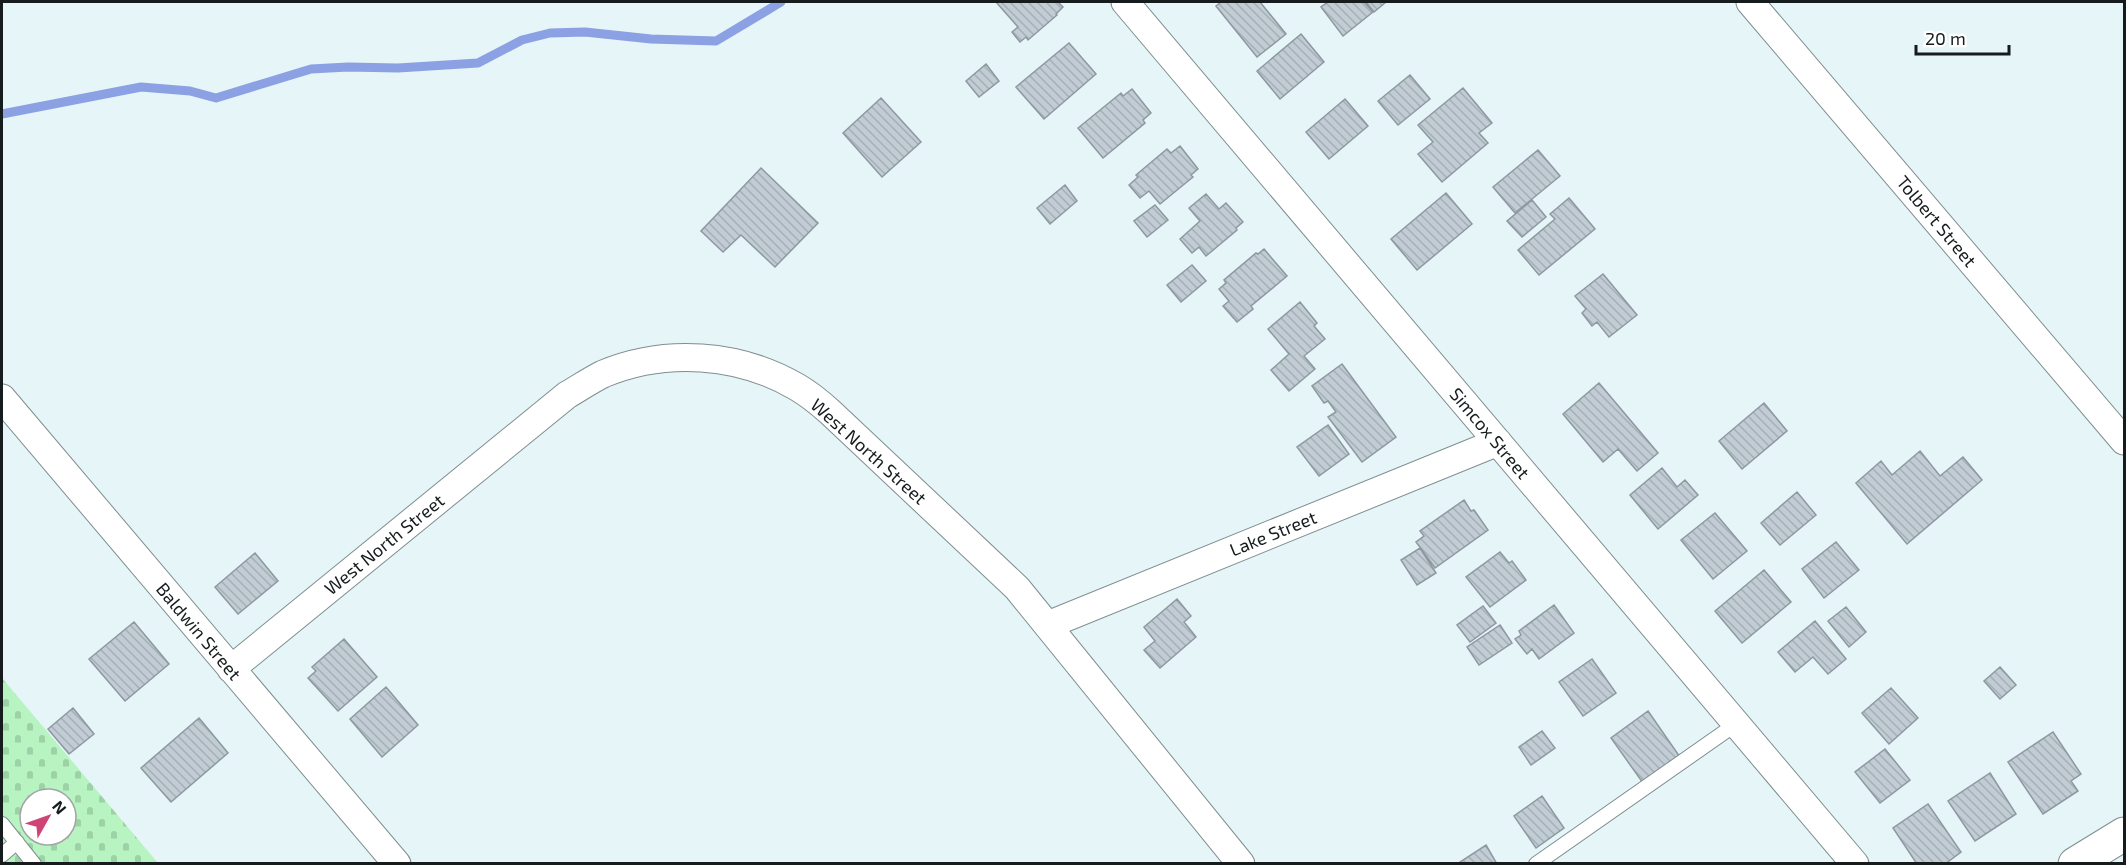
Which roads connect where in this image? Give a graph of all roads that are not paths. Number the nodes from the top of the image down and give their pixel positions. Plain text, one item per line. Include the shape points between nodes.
1 (1125, 2) edge
2 (1750, 2) edge
3 (2, 398) edge
4 (2124, 441) edge
5 (1498, 442) junction
6 (1048, 625) junction
7 (231, 669) junction
8 (1736, 724) junction
9 (2, 824) edge
10 (2124, 834) edge
11 (17, 843) junction
12 (2, 855) edge
13 (34, 864) edge
14 (397, 864) edge
15 (1241, 864) edge
16 (1536, 864) edge
17 (1855, 864) edge
18 (2075, 864) edge

1 - 5 street, Simcox Street
2 - 4 street, Tolbert Street
3 - 7 street, Baldwin Street
5 - 6 street, Lake Street
5 - 8 street, Simcox Street
6 - 7 street, West North Street via 1017,588 799,387 762,370 723,359 682,357 641,362 602,375 567,395
6 - 15 street, West North Street
7 - 14 street, Baldwin Street
8 - 16 lane
8 - 17 street, Simcox Street
9 - 11 lane
10 - 18 main road
11 - 12 lane
11 - 13 lane

